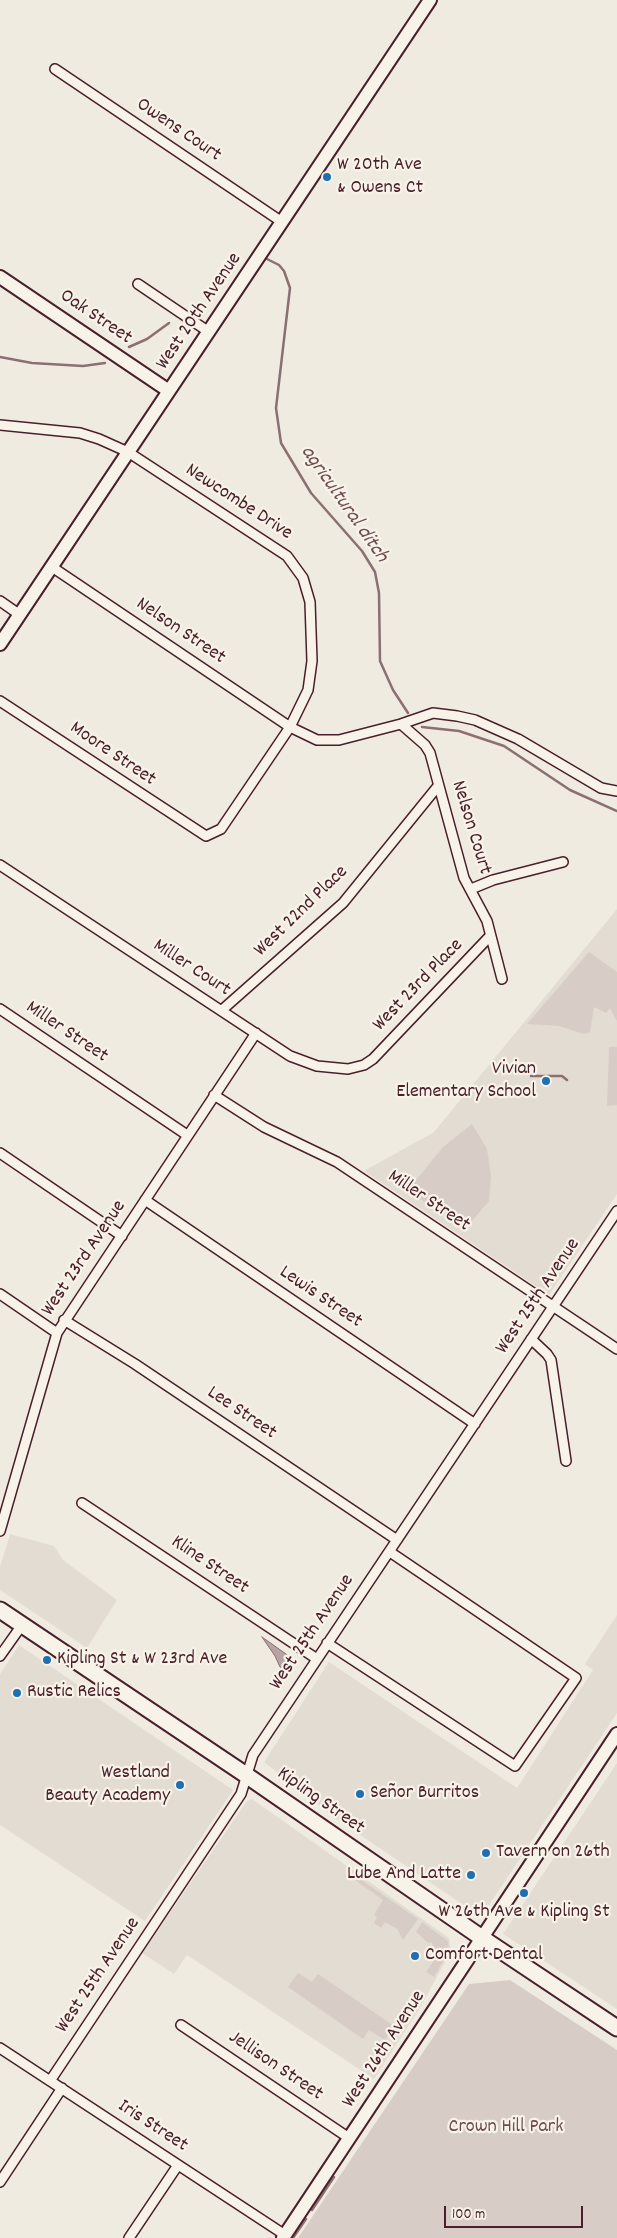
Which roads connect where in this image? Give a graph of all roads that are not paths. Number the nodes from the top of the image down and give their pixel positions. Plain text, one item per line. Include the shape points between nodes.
1 (430, 0) edge
2 (55, 69) dead end
3 (282, 222) junction
4 (0, 277) edge
5 (138, 284) dead end
6 (209, 332) junction
7 (169, 391) junction
8 (0, 425) edge
9 (128, 452) junction
10 (52, 567) junction
11 (0, 601) edge
12 (20, 615) junction
13 (0, 644) edge
14 (0, 701) edge
15 (401, 724) junction
16 (290, 727) junction
17 (438, 786) junction
18 (617, 791) edge
19 (206, 836) joint
20 (563, 862) dead end
21 (0, 865) edge
22 (471, 889) junction
23 (490, 936) junction
24 (502, 979) dead end
25 (0, 1010) edge
26 (222, 1010) junction
27 (256, 1033) junction
28 (373, 1059) joint
29 (214, 1095) junction
30 (187, 1135) junction
31 (0, 1153) edge
32 (145, 1200) junction
33 (617, 1211) edge
34 (122, 1236) junction
35 (0, 1294) edge
36 (553, 1307) junction
37 (64, 1320) junction
38 (57, 1333) junction
39 (531, 1340) junction
40 (617, 1349) edge
41 (475, 1424) junction
42 (566, 1461) dead end
43 (82, 1503) dead end
44 (0, 1531) edge
45 (397, 1540) junction
46 (390, 1552) junction
47 (0, 1610) edge
48 (22, 1625) junction
49 (327, 1643) junction
50 (0, 1656) edge
51 (317, 1659) junction
52 (617, 1734) edge
53 (246, 1775) junction
54 (482, 1938) junction
55 (181, 2026) dead end
56 (617, 2028) edge
57 (0, 2048) edge
58 (50, 2081) junction
59 (62, 2088) junction
60 (349, 2138) junction
61 (178, 2165) junction
62 (0, 2182) edge
63 (284, 2237) edge
64 (129, 2238) edge

1 - 3 street, West 20th Avenue
2 - 3 street, Owens Court
3 - 6 street, West 20th Avenue
4 - 7 street, Oak Street
5 - 6 street
6 - 7 street, West 20th Avenue
7 - 9 street, West 20th Avenue
8 - 9 street, Newcombe Drive via 80,433
9 - 10 street, West 20th Avenue
9 - 16 street, Newcombe Drive via 287,556 303,578 310,602 312,661 308,690
10 - 12 street, West 20th Avenue
10 - 16 street, Nelson Street
11 - 12 street
12 - 13 street, West 20th Avenue
14 - 19 street, Moore Street
15 - 16 street, Nelson Street via 339,740 317,740
15 - 17 street, Nelson Court via 430,753
15 - 18 street, Nelson Street via 433,713 475,720 534,746 601,788
16 - 19 street, Newcombe Drive via 221,830
17 - 22 street, Nelson Court via 464,878
17 - 26 street, West 22nd Place via 343,903
20 - 22 street
21 - 26 street, Miller Court
22 - 23 street, Nelson Court via 487,921
23 - 24 street, Nelson Court
23 - 28 street, West 23rd Place
25 - 30 street, Miller Street
26 - 27 street, Miller Court
27 - 28 street, Miller Court via 290,1056 317,1066 348,1069
27 - 29 street, West 23rd Avenue
29 - 30 street, West 23rd Avenue
29 - 36 street, Miller Street via 264,1127 337,1162
30 - 32 street, West 23rd Avenue
31 - 34 street
32 - 34 street, West 23rd Avenue
32 - 41 street, Lewis Street
33 - 36 street, West 25th Avenue
34 - 37 street, West 23rd Avenue
35 - 38 street
36 - 39 street, West 25th Avenue
36 - 40 street, Miller Street
37 - 38 street, West 23rd Avenue
37 - 45 street, Lee Street
38 - 44 street, West 23rd Avenue
39 - 41 street, West 25th Avenue
39 - 42 street via 551,1360
41 - 45 street, West 25th Avenue
43 - 51 street, Kline Street
45 - 46 street, West 25th Avenue
46 - 49 street, West 25th Avenue
46 - 49 street via 576,1678 515,1766
47 - 48 main road, Kipling Street
48 - 50 street
48 - 53 main road, Kipling Street
49 - 51 street, West 25th Avenue
51 - 53 street, West 25th Avenue via 253,1756
52 - 54 street, West 26th Avenue
53 - 54 main road, Kipling Street
53 - 58 street, West 25th Avenue via 241,1794
54 - 56 main road, Kipling Street
54 - 60 street, West 26th Avenue
55 - 60 street, Jellison Street
57 - 58 street, Iris Street
58 - 59 street, Iris Street
59 - 61 street, Iris Street
59 - 62 street
60 - 63 street, West 26th Avenue
61 - 63 street, Iris Street
61 - 64 street

